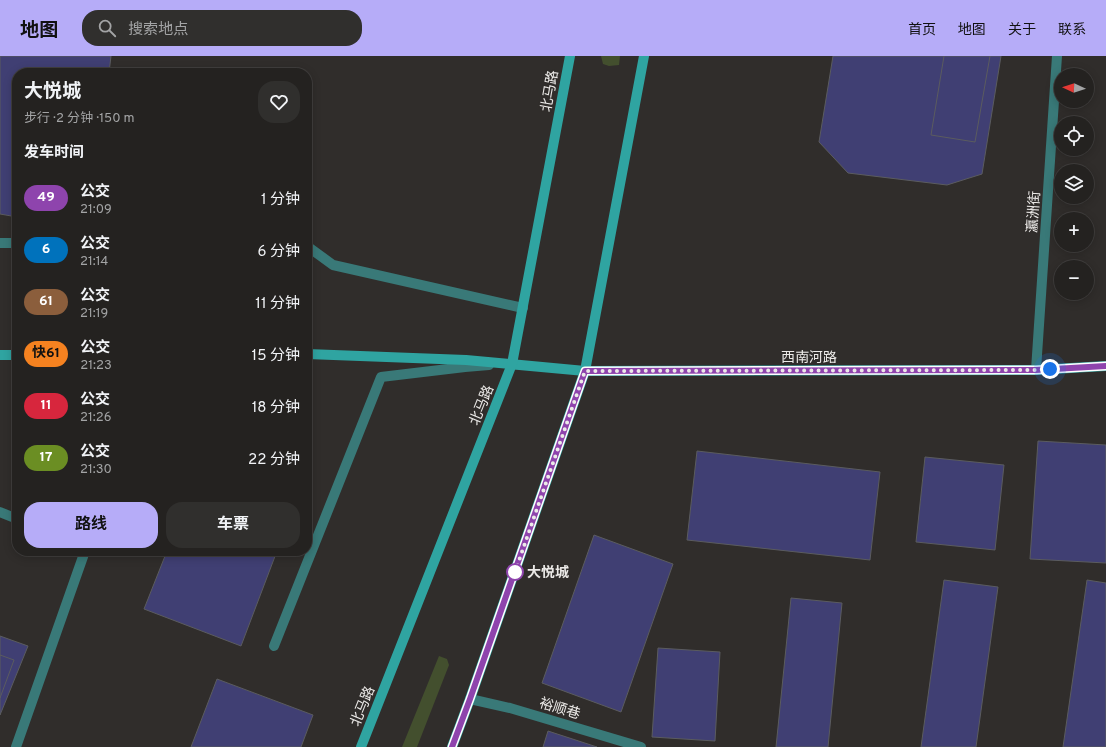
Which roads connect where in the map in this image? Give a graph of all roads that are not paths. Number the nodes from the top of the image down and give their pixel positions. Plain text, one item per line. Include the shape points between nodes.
1 (570, 56) edge
2 (644, 56) edge
3 (1058, 56) edge
4 (0, 243) edge
5 (12, 243) edge
6 (312, 250) edge
7 (523, 308) junction
8 (312, 354) edge
9 (0, 355) edge
10 (12, 355) edge
11 (512, 364) junction
12 (1106, 366) edge
13 (1036, 370) junction
14 (585, 371) junction
15 (0, 512) edge
16 (12, 516) edge
17 (312, 550) edge
18 (83, 556) edge
19 (310, 556) edge
20 (274, 646) dead end
21 (470, 699) junction
22 (16, 747) edge
23 (361, 747) edge
24 (452, 747) edge
25 (641, 747) edge

1 - 7 main road, 北马路
2 - 14 main road
3 - 13 lane, 瀛洲街
4 - 5 lane
6 - 7 lane via 333,265
7 - 11 main road, 北马路
8 - 11 main road, 西南河路
9 - 10 main road
11 - 14 main road, 西南河路
11 - 17 lane via 465,366 381,377
11 - 23 main road, 北马路
12 - 13 main road, 西南河路
13 - 14 main road, 西南河路
14 - 21 main road
15 - 16 lane
18 - 22 lane
19 - 20 lane
21 - 24 main road
21 - 25 lane, 裕顺巷 via 510,708

